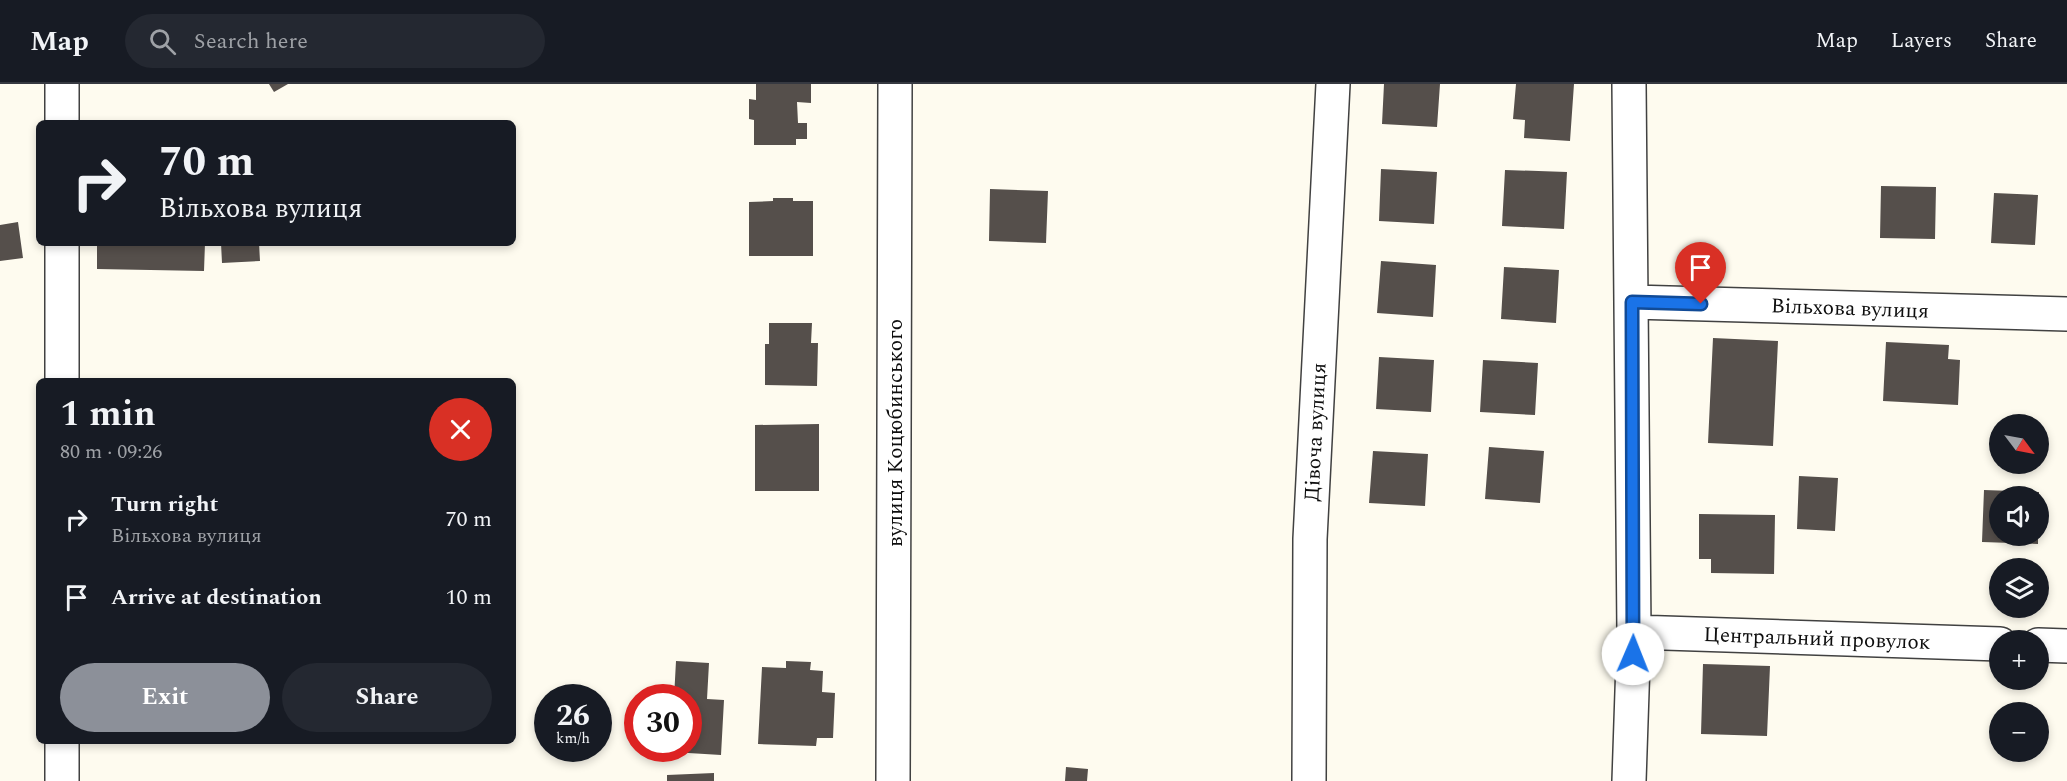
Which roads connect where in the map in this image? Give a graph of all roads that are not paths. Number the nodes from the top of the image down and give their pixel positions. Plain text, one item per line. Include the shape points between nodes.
1 (62, 84) edge
2 (895, 84) edge
3 (1333, 84) edge
4 (1629, 84) edge
5 (62, 120) edge
6 (62, 246) edge
7 (1632, 302) junction
8 (2067, 314) edge
9 (62, 378) edge
10 (1634, 632) junction
11 (1989, 644) edge
12 (2049, 645) edge
13 (2067, 646) edge
14 (62, 744) edge
15 (62, 781) edge
16 (893, 781) edge
17 (1309, 781) edge
18 (1629, 781) edge

1 - 5 street
2 - 16 street, вулиця Коцюбинського
3 - 17 street, Дівоча вулиця via 1310,539
4 - 7 street
6 - 9 street
7 - 8 street, Вільхова вулиця
7 - 10 street
10 - 11 street, Центральний провулок
10 - 18 street
12 - 13 street
14 - 15 street

